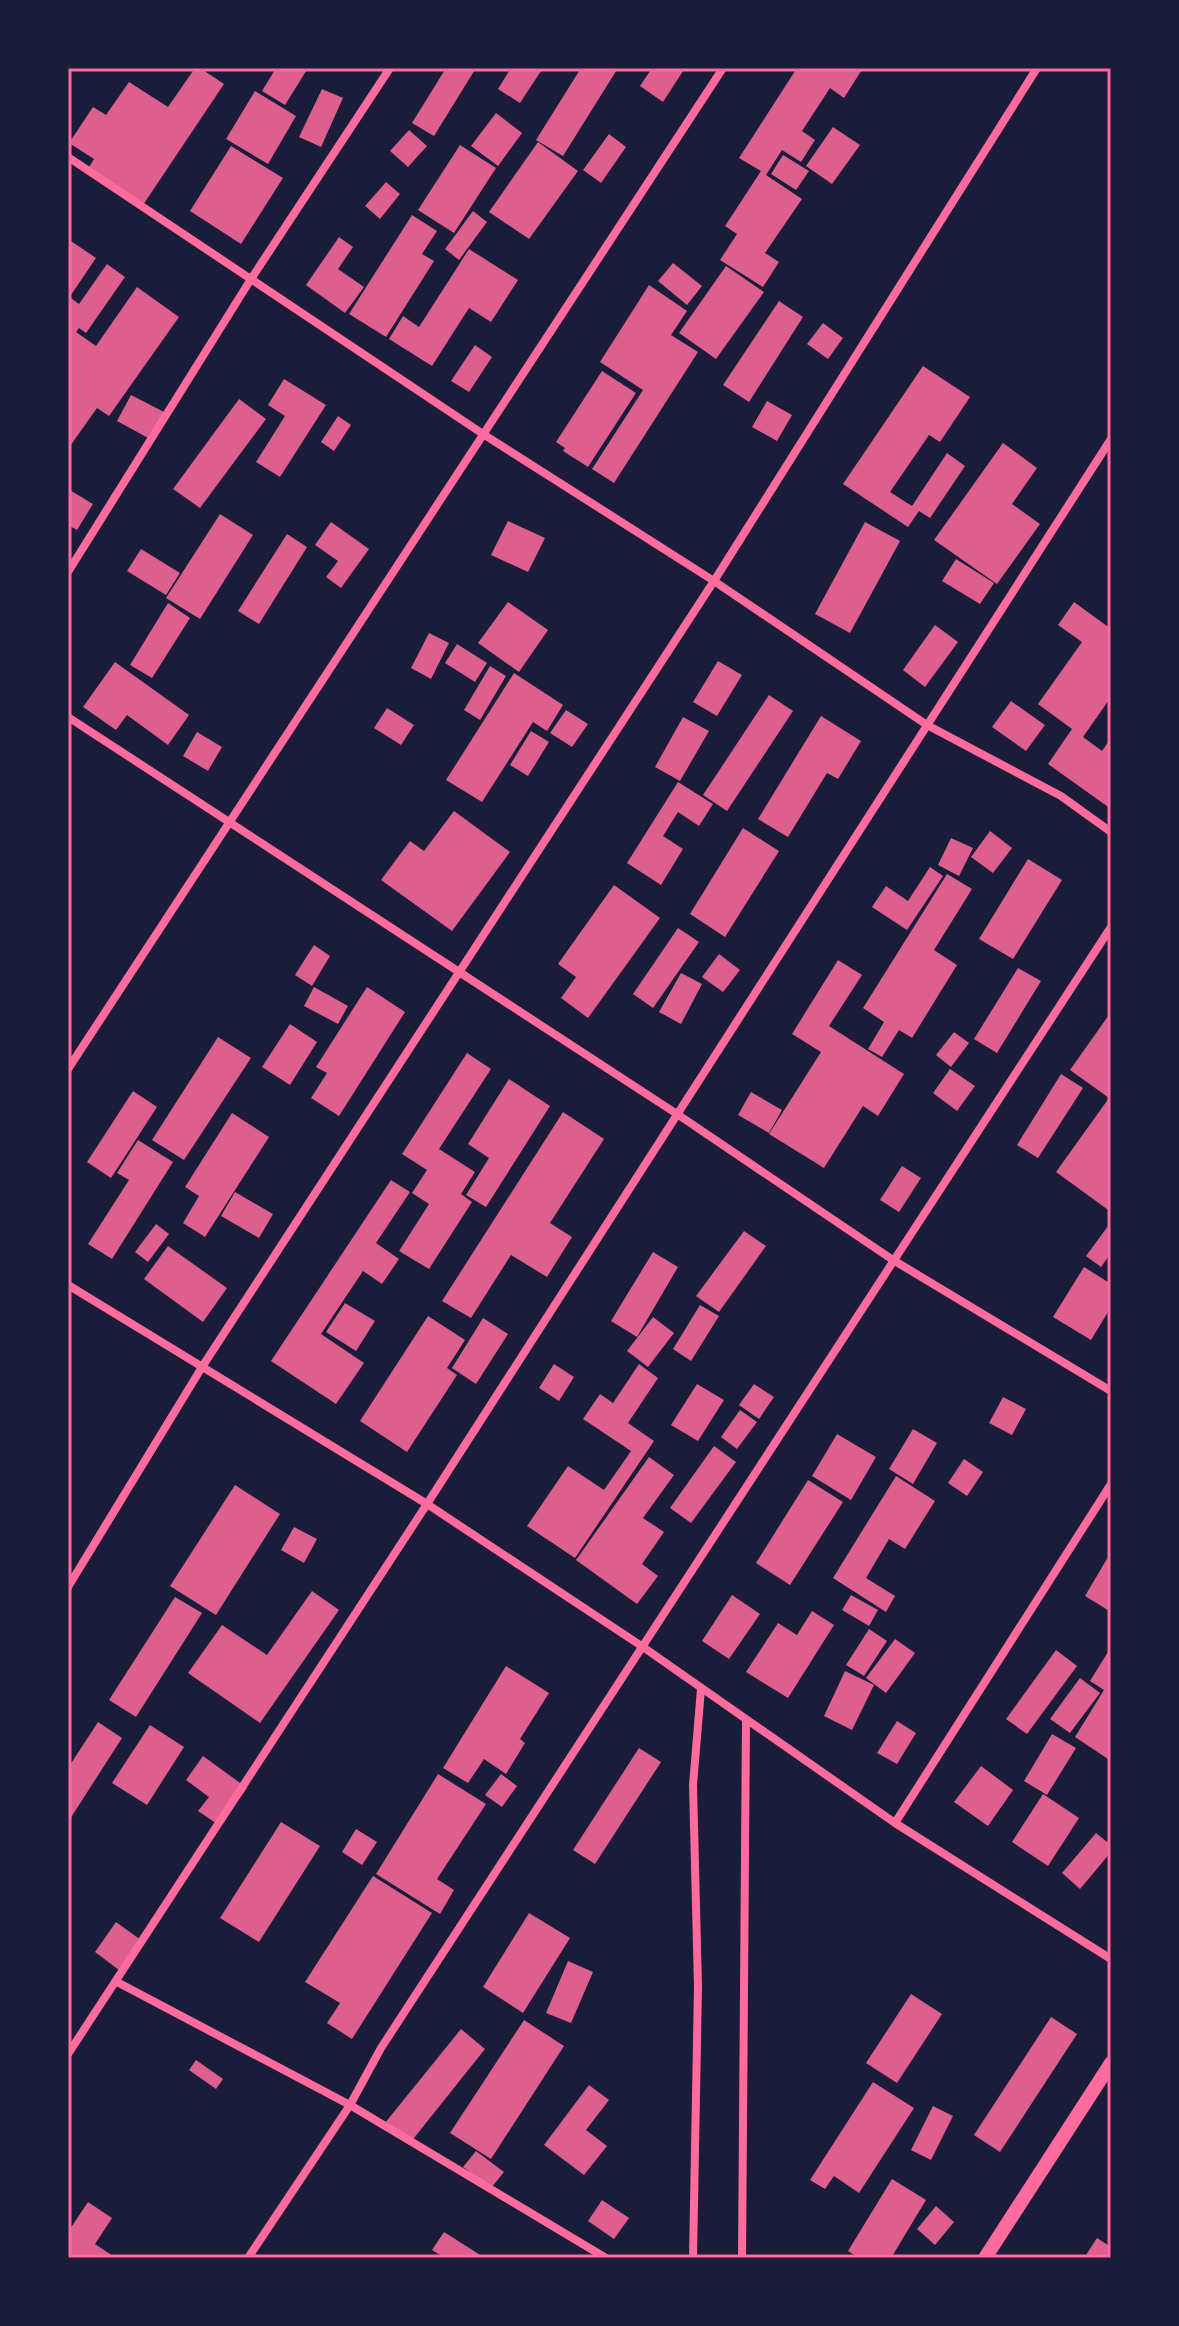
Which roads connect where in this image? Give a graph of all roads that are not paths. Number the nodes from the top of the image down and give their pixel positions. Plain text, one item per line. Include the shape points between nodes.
1 (390, 68) edge
2 (723, 68) edge
3 (1037, 68) edge
4 (68, 157) edge
5 (251, 279) junction
6 (483, 434) junction
7 (1111, 439) edge
8 (68, 572) edge
9 (714, 581) junction
10 (68, 717) edge
11 (927, 725) junction
12 (232, 823) junction
13 (1111, 832) edge
14 (1111, 927) edge
15 (461, 973) junction
16 (68, 1069) edge
17 (677, 1114) junction
18 (893, 1260) junction
19 (68, 1285) edge
20 (202, 1367) junction
21 (1111, 1391) edge
22 (1111, 1484) edge
23 (427, 1504) junction
24 (68, 1587) edge
25 (643, 1647) junction
26 (701, 1689) junction
27 (746, 1721) junction
28 (895, 1823) junction
29 (1111, 1959) edge
30 (117, 1982) junction
31 (68, 2054) edge
32 (1111, 2063) edge
33 (350, 2105) junction
34 (248, 2258) edge
35 (606, 2258) edge
36 (693, 2258) edge
37 (742, 2258) edge
38 (985, 2258) edge

1 - 5 street
2 - 6 street
3 - 9 street
4 - 5 street
5 - 6 street
5 - 8 street
6 - 9 street
6 - 12 street
7 - 11 street
9 - 11 street
9 - 15 street
10 - 12 street
11 - 13 street via 1061,796
11 - 17 street
12 - 15 street
12 - 16 street
14 - 18 street
15 - 17 street
15 - 20 street
17 - 18 street
17 - 23 street
18 - 21 street
18 - 25 street
19 - 20 street
20 - 23 street
20 - 24 street
22 - 28 street
23 - 25 street
23 - 30 street
25 - 26 street
25 - 33 street via 381,2048
26 - 27 street
26 - 36 street via 693,1785 698,1987
27 - 28 street
27 - 37 street
28 - 29 street
30 - 31 street
30 - 33 street
32 - 38 street
33 - 34 street
33 - 35 street

